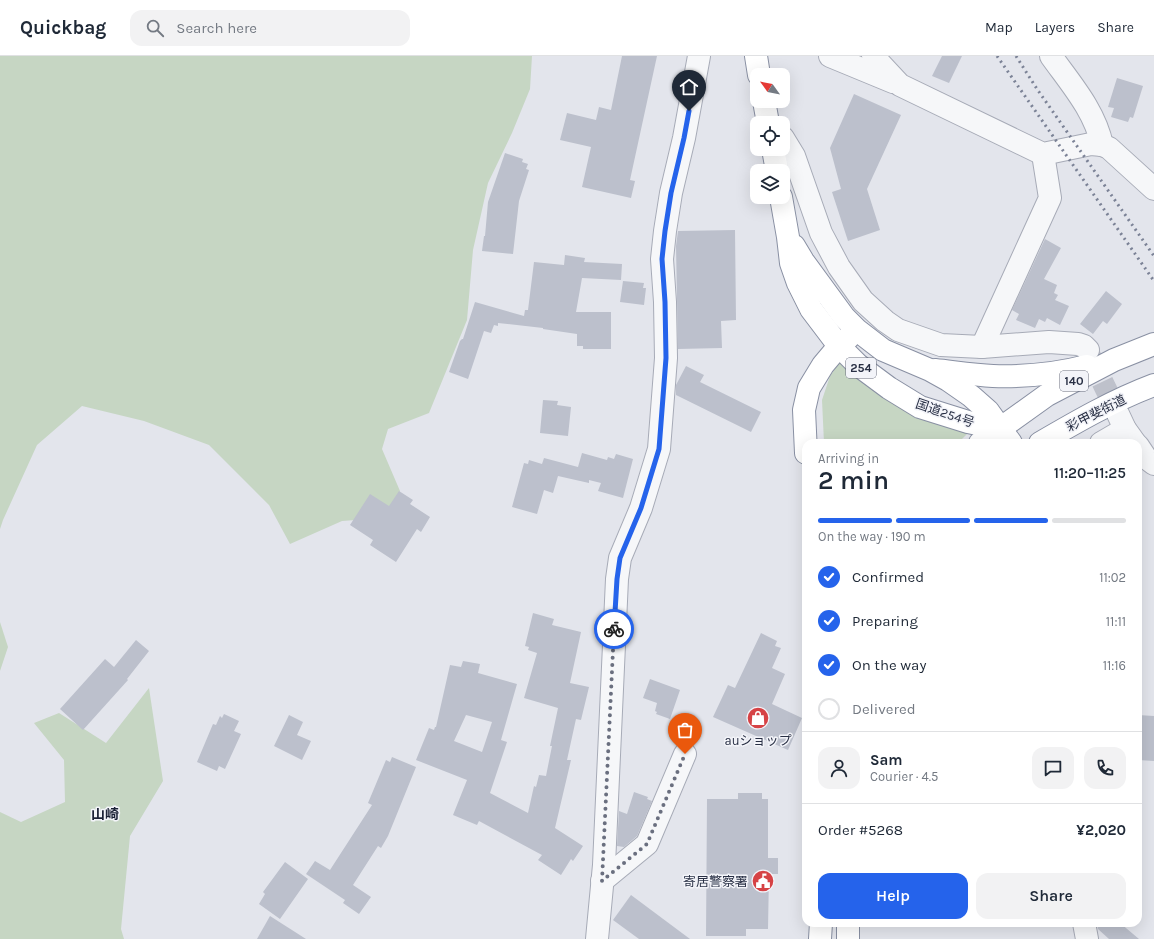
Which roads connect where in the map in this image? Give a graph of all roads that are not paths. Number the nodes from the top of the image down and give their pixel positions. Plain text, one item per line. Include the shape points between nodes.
1 (699, 56) edge
2 (756, 56) edge
3 (830, 56) edge
4 (873, 56) edge
5 (1051, 56) edge
6 (758, 68) edge
7 (900, 85) junction
8 (1102, 145) junction
9 (790, 149) edge
10 (1043, 154) junction
11 (1154, 189) edge
12 (782, 204) edge
13 (788, 237) junction
14 (857, 330) junction
15 (1154, 344) edge
16 (839, 346) junction
17 (982, 347) junction
18 (1088, 350) tunnel mouth
19 (1114, 360) junction
20 (930, 370) junction
21 (1154, 386) edge
22 (1126, 429) edge
23 (1006, 436) edge
24 (805, 439) edge
25 (995, 439) edge
26 (1047, 439) edge
27 (1108, 439) edge
28 (1142, 452) edge
29 (1154, 464) edge
30 (685, 754) dead end
31 (602, 881) junction
32 (821, 927) edge
33 (848, 927) edge
34 (597, 939) edge
35 (820, 939) edge
36 (848, 939) edge

1 - 31 street via 671,193 662,259 666,358 659,449 641,508 620,558 617,579
2 - 6 highway
3 - 7 street
4 - 7 street
5 - 8 street via 1092,115
7 - 10 street
8 - 10 street via 1091,144
8 - 11 street via 1114,152
9 - 17 street via 821,233 839,267 863,301 898,330 941,345
10 - 17 street via 1050,198
12 - 13 highway, 国道254号 / 254
13 - 14 highway, 国道254号 / 254 via 844,317
13 - 16 highway, 国道254号 / 254 via 791,263 798,283 811,309
14 - 16 highway
14 - 20 highway, 国道254号 / 254 via 883,350
15 - 19 highway, 140
16 - 23 highway, 国道254号 / 254 via 858,365 920,407
16 - 24 highway via 809,388 804,410
17 - 18 street via 1049,342 1078,344
19 - 20 highway via 1076,369 1024,376 992,376
19 - 23 highway, 140 via 1047,395
20 - 23 highway, 国道254号 / 254 via 971,396 988,411
21 - 26 highway, 彩甲斐街道 via 1140,390
22 - 27 street
23 - 25 highway, 140
28 - 29 street
30 - 31 street via 647,844
31 - 34 street
32 - 35 highway
33 - 36 highway

